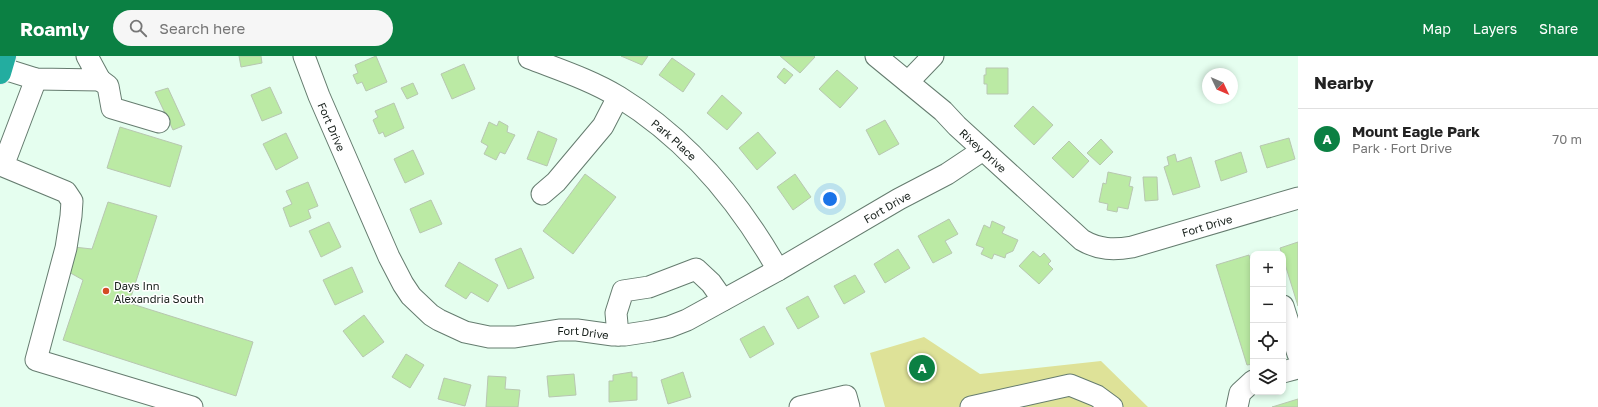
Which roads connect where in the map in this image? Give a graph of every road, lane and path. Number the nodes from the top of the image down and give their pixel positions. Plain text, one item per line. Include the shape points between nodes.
1 (87, 56) edge
2 (304, 56) edge
3 (876, 56) edge
4 (933, 56) edge
5 (530, 58) dead end
6 (2, 66) edge
7 (36, 79) junction
8 (100, 80) junction
9 (908, 82) junction
10 (618, 97) junction
11 (159, 122) dead end
12 (983, 150) junction
13 (1, 169) edge
14 (542, 194) dead end
15 (1298, 198) edge
16 (1091, 245) joint
17 (778, 270) junction
18 (723, 300) junction
19 (1286, 316) edge
20 (618, 335) junction
21 (1298, 354) edge
22 (1298, 368) edge
23 (1286, 371) edge
24 (1250, 385) edge
25 (192, 407) edge
26 (800, 407) edge
27 (849, 407) edge
28 (971, 407) edge
29 (1112, 407) edge
30 (1237, 407) edge

1 - 8 street
2 - 20 street, Fort Drive via 389,257 411,296 431,315 465,332 488,337 559,330
3 - 9 street, Rixey Drive
4 - 9 street
5 - 10 street, Park Place via 576,75
6 - 7 street
7 - 8 street
7 - 13 street
8 - 11 street via 108,86 112,108
9 - 12 street, Rixey Drive via 943,111
10 - 14 street via 603,126 556,182
10 - 17 street, Park Place via 663,128 713,176 742,213
12 - 16 street, Rixey Drive via 1082,240
12 - 17 street, Fort Drive via 947,174
13 - 25 street via 66,192 72,201 66,248 36,360
15 - 16 street, Fort Drive via 1132,247 1115,249
17 - 18 street, Fort Drive
18 - 20 street, Fort Drive via 670,327 651,332
18 - 20 street via 711,283 696,269 649,287 623,291 616,313
19 - 21 street
22 - 23 street
24 - 30 street via 1240,393
26 - 27 street via 846,396
28 - 29 street via 1070,385 1097,396

